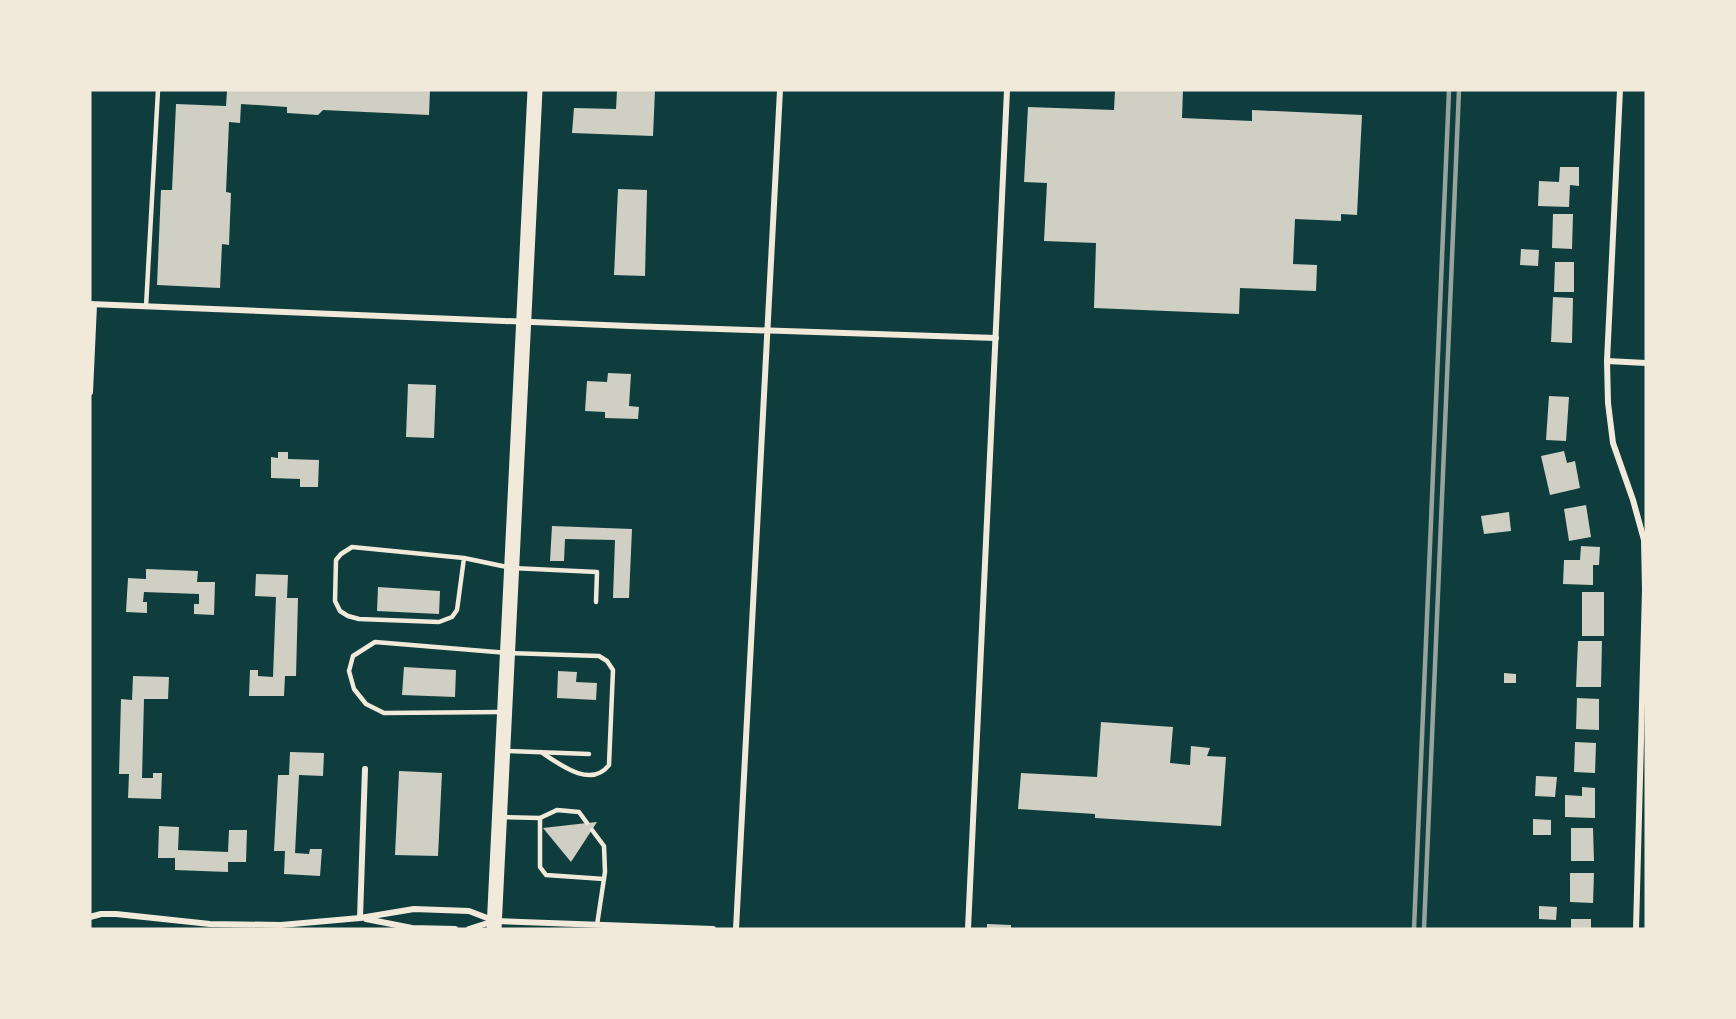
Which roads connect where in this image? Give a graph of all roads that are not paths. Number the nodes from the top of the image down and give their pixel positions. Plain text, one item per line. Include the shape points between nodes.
1 (158, 90) edge
2 (535, 90) edge
3 (780, 90) edge
4 (1007, 90) edge
5 (1620, 90) edge
6 (92, 305) edge
7 (146, 307) junction
8 (524, 321) junction
9 (768, 332) junction
10 (996, 338) junction
11 (1607, 361) junction
12 (1646, 363) edge
13 (90, 392) edge
14 (464, 558) junction
15 (512, 568) junction
16 (596, 602) dead end
17 (508, 653) junction
18 (505, 712) junction
19 (503, 751) junction
20 (541, 752) junction
21 (589, 754) dead end
22 (365, 769) dead end
23 (500, 817) junction
24 (540, 818) junction
25 (586, 823) dead end
26 (592, 830) dead end
27 (604, 879) junction
28 (90, 917) edge
29 (360, 918) junction
30 (494, 925) edge
31 (597, 925) junction
32 (281, 927) edge
33 (454, 929) edge
34 (469, 929) edge
35 (713, 929) edge
36 (736, 929) edge
37 (968, 929) edge
38 (1636, 929) edge

1 - 7 lane
2 - 8 main road
3 - 9 street
4 - 10 street
5 - 11 street
6 - 7 street
6 - 13 street
7 - 8 street
8 - 9 street
8 - 15 main road
9 - 10 street
9 - 36 street
10 - 37 street
11 - 12 street
11 - 38 street via 1613,443 1644,540
14 - 14 lane via 352,547 336,560 335,601 340,611 359,620 439,622 453,617 457,610
14 - 15 lane
15 - 16 lane via 597,572
15 - 17 main road
17 - 18 main road
17 - 18 lane via 375,642 353,656 349,671 354,689 366,704 384,713
17 - 20 lane via 599,656 613,670 609,765 603,773 590,776 566,769
18 - 19 main road
19 - 20 lane
19 - 23 main road
20 - 21 lane
22 - 29 street
23 - 24 lane
23 - 30 main road
24 - 25 lane via 557,810 579,812
24 - 27 lane via 540,867 546,875
26 - 27 lane via 604,846
27 - 31 lane
28 - 32 street via 116,914
29 - 30 street via 414,909 469,911
29 - 32 street
29 - 33 street via 412,928
30 - 31 street
30 - 34 street
31 - 35 street

